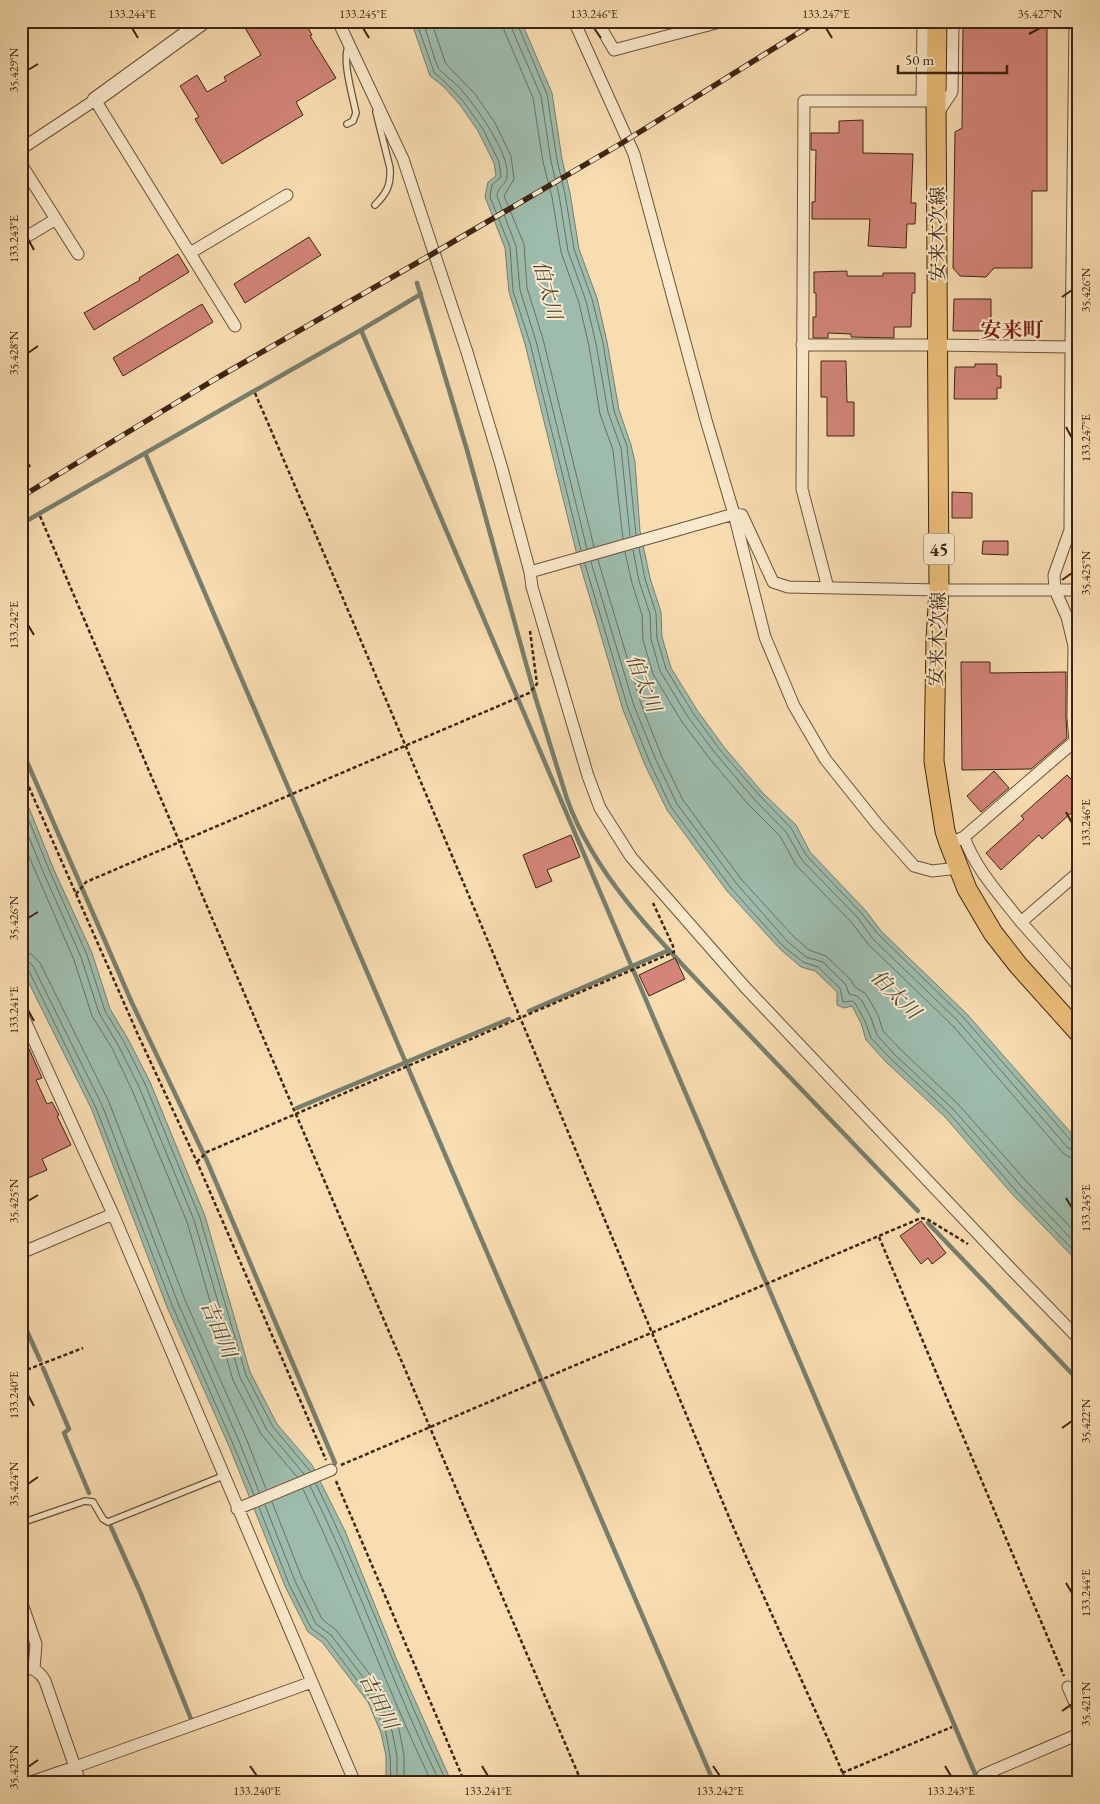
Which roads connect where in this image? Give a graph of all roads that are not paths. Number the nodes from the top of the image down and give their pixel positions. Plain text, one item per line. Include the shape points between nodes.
1 (204, 21) edge
2 (338, 21) edge
3 (574, 21) edge
4 (597, 21) edge
5 (923, 21) edge
6 (937, 21) edge
7 (953, 21) edge
8 (1075, 21) edge
9 (716, 23) dead end
10 (349, 45) junction
11 (365, 79) junction
12 (95, 100) junction
13 (931, 106) junction
14 (348, 124) dead end
15 (21, 149) edge
16 (21, 164) edge
17 (287, 195) dead end
18 (375, 206) dead end
19 (56, 219) junction
20 (21, 240) edge
21 (190, 253) junction
22 (78, 254) dead end
23 (235, 326) dead end
24 (937, 344) junction
25 (802, 345) junction
26 (1075, 347) edge
27 (729, 516) junction
28 (534, 571) junction
29 (828, 588) junction
30 (939, 590) junction
31 (1055, 590) junction
32 (1077, 590) edge
33 (1075, 741) junction
34 (1079, 753) edge
35 (957, 840) junction
36 (958, 868) junction
37 (1079, 872) edge
38 (1021, 922) junction
39 (1078, 985) edge
40 (21, 1012) edge
41 (1079, 1033) edge
42 (112, 1214) junction
43 (21, 1253) edge
44 (1079, 1339) edge
45 (328, 1471) road end
46 (224, 1476) junction
47 (240, 1508) junction
48 (21, 1523) edge
49 (21, 1601) edge
50 (21, 1667) edge
51 (34, 1669) junction
52 (312, 1682) junction
53 (1068, 1687) road end
54 (1079, 1712) edge
55 (1079, 1734) edge
56 (75, 1766) junction
57 (983, 1775) dead end
58 (28, 1783) edge
59 (80, 1783) edge
60 (355, 1783) edge

1 - 12 street
2 - 10 street
3 - 27 street via 634,154
4 - 9 street via 614,50
5 - 13 street
6 - 13 main road, 安来木次線 / 45
7 - 13 street via 952,92
8 - 26 street
10 - 11 street
10 - 14 lane via 346,60 356,113
11 - 18 lane via 390,168 388,190
11 - 28 street via 403,159 467,352
12 - 15 street
12 - 21 street
13 - 24 main road, 安来木次線 / 45
13 - 25 street via 804,101
16 - 19 street
17 - 21 street
19 - 20 street
19 - 22 street
21 - 23 street
24 - 25 street
24 - 26 street
24 - 30 main road, 安来木次線 / 45
25 - 29 street via 802,489
26 - 31 street via 1070,530 1054,575
27 - 28 street
27 - 29 street via 742,515 773,582 788,587
27 - 36 street via 765,637 794,706 825,759 914,866 932,871
28 - 44 street via 532,587 588,776 600,808 631,857 744,986
29 - 30 street
30 - 31 street
30 - 35 main road, 安来木次線 / 45 via 934,761 945,831
31 - 32 street
31 - 33 street via 1067,617 1074,646
33 - 34 street
33 - 35 street
35 - 36 main road, 安来木次線 / 45
35 - 38 street via 970,852 979,870
36 - 41 main road, 安来木次線 / 45 via 980,912 1004,949
37 - 38 street
38 - 39 street
40 - 42 street
42 - 43 street
42 - 46 street
45 - 47 street
46 - 47 street
46 - 48 lane via 108,1522 93,1502 85,1501
47 - 52 street
49 - 51 street via 36,1644
50 - 51 street
51 - 56 street via 43,1676
52 - 56 street
52 - 60 street
53 - 54 street
55 - 57 street
56 - 58 street
56 - 59 street

